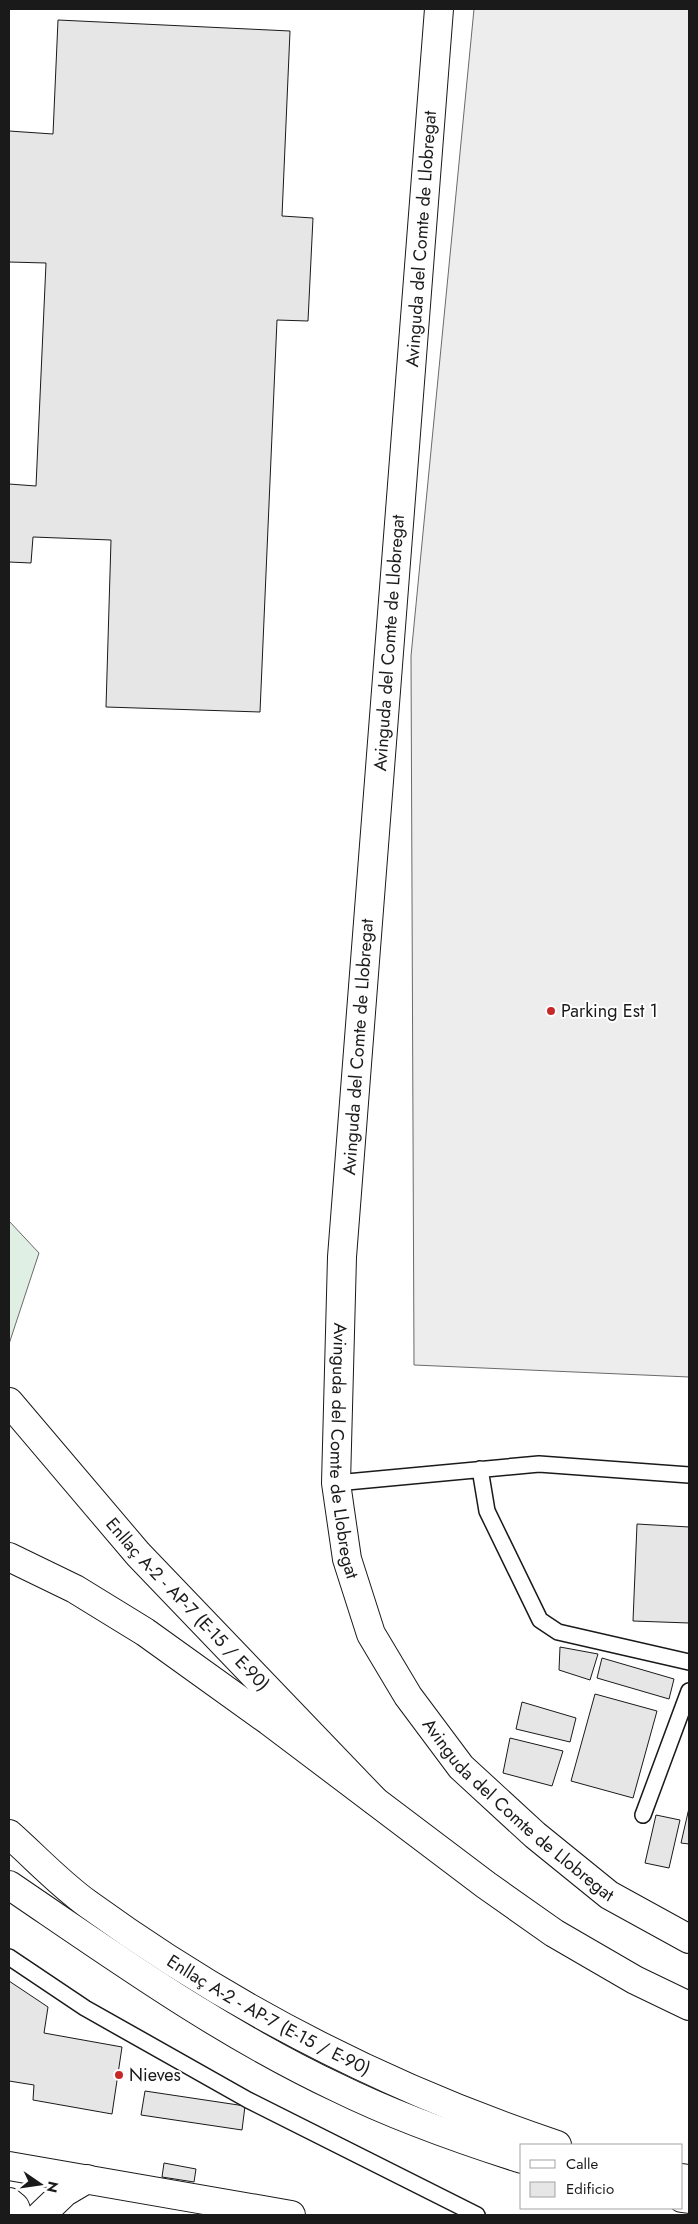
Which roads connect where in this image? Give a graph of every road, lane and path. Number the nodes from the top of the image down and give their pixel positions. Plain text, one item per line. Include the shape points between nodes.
1 (439, 9) edge
2 (9, 1402) edge
3 (480, 1469) junction
4 (689, 1475) edge
5 (336, 1483) junction
6 (9, 1557) edge
7 (689, 1662) edge
8 (689, 1691) edge
9 (374, 1800) junction
10 (643, 1815) dead end
11 (9, 1834) edge
12 (9, 1885) edge
13 (689, 1939) edge
14 (9, 1957) edge
15 (689, 2006) edge
16 (554, 2144) edge
17 (520, 2158) edge
18 (9, 2166) edge
19 (87, 2179) junction
20 (9, 2202) edge
21 (18, 2215) edge
22 (41, 2215) edge
23 (291, 2215) edge
24 (477, 2215) edge

1 - 5 main road, Avinguda del Comte de Llobregat via 342,1257
2 - 9 main road, Enllaç A-2 - AP-7 (E-15 / E-90) via 138,1554
3 - 4 lane via 539,1464
3 - 5 lane
3 - 7 lane via 487,1511 540,1620 558,1632
5 - 13 main road, Avinguda del Comte de Llobregat via 346,1558 371,1634 408,1696 460,1767 608,1895
6 - 9 main road via 74,1589 145,1632
8 - 10 lane
9 - 15 main road via 554,1933 635,1980
11 - 16 main road, Enllaç A-2 - AP-7 (E-15 / E-90) via 86,1903 205,1982 278,2024 413,2090
12 - 17 main road via 169,1992 288,2063 406,2118
14 - 24 lane via 85,2008 248,2100
18 - 19 main road
19 - 22 main road via 65,2192
19 - 23 main road
20 - 21 main road

